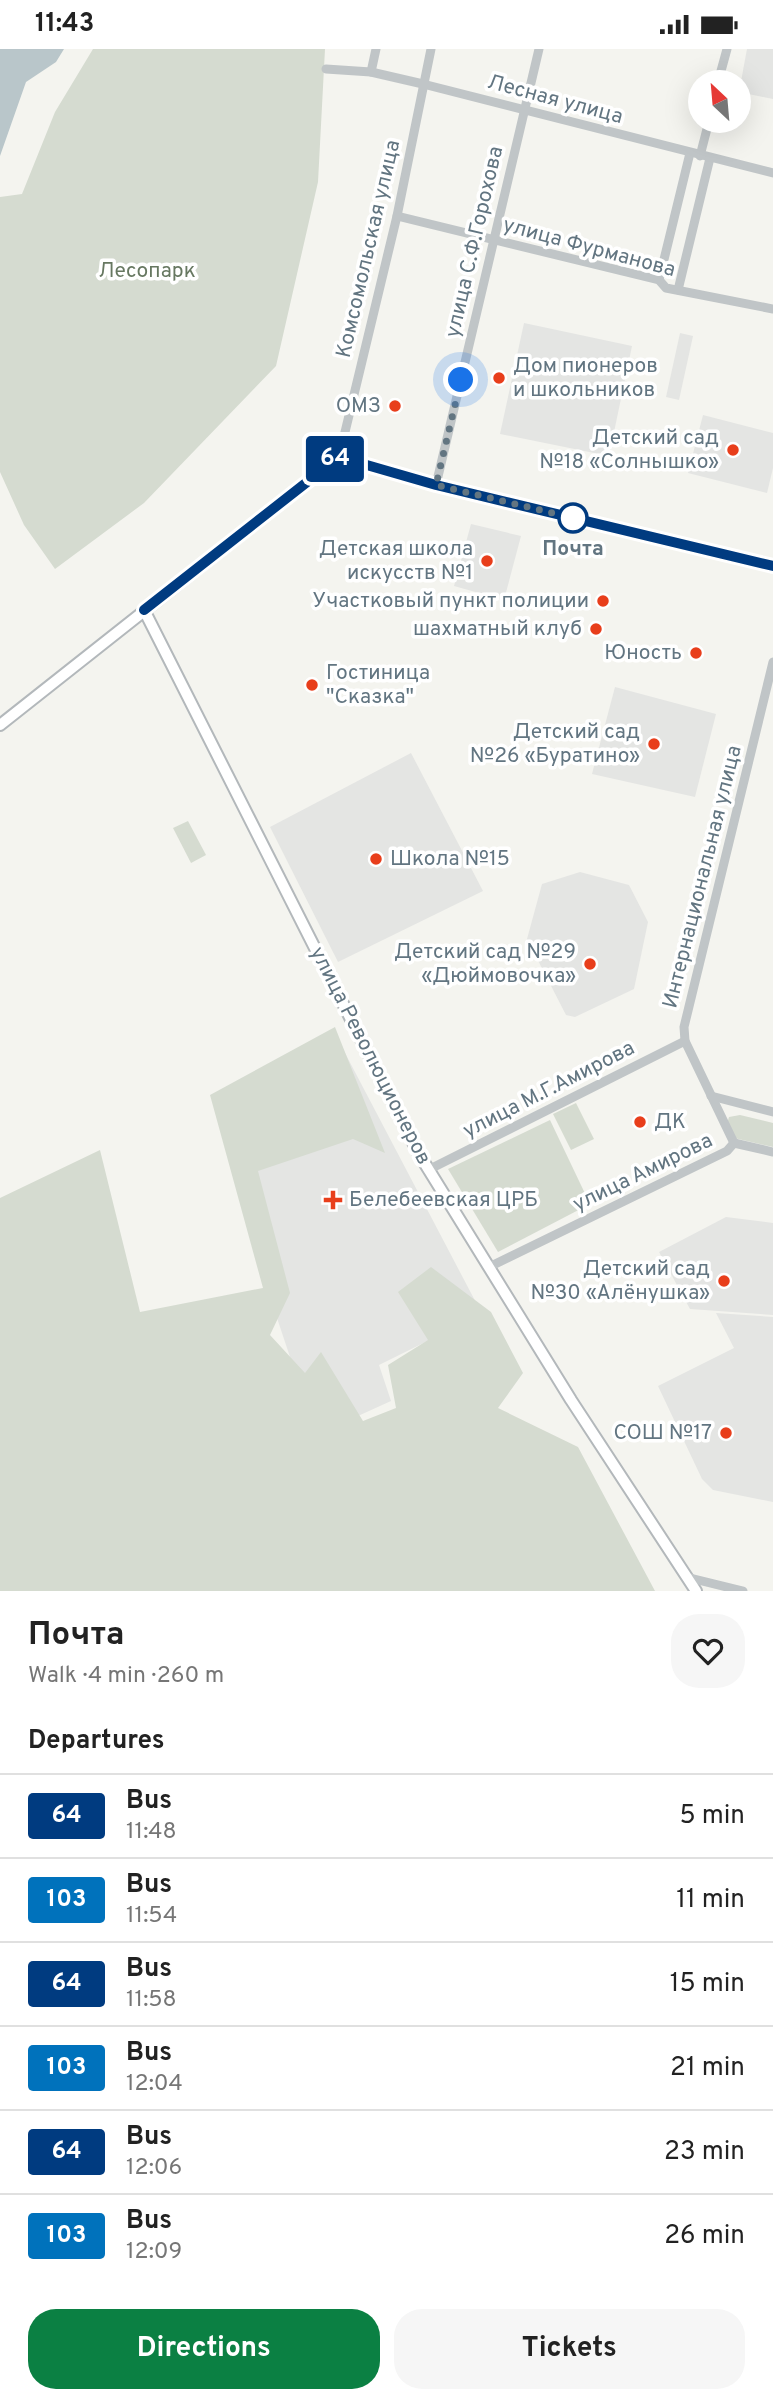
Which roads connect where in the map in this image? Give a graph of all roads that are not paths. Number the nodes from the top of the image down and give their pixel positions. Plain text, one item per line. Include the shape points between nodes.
1 (376, 49) edge
2 (431, 49) edge
3 (538, 49) edge
4 (727, 49) edge
5 (326, 69) dead end
6 (722, 70) edge
7 (371, 72) junction
8 (423, 84) junction
9 (524, 110) junction
10 (704, 133) edge
11 (695, 154) junction
12 (710, 158) junction
13 (773, 173) edge
14 (397, 216) junction
15 (494, 241) junction
16 (659, 281) junction
17 (678, 290) junction
18 (773, 309) edge
19 (339, 457) junction
20 (436, 485) junction
21 (773, 566) edge
22 (144, 610) junction
23 (773, 662) edge
24 (0, 725) edge
25 (685, 1041) junction
26 (711, 1096) junction
27 (773, 1112) edge
28 (734, 1143) junction
29 (773, 1152) edge
30 (428, 1170) junction
31 (489, 1268) junction
32 (690, 1578) junction
33 (696, 1591) edge
34 (743, 1591) edge

1 - 7 street
2 - 8 street, Комсомольская улица
3 - 9 street, улица С.Ф.Горохова
4 - 6 street
5 - 7 street, Лесная улица
7 - 8 street, Лесная улица
8 - 9 street, Лесная улица
8 - 14 street, Комсомольская улица
9 - 11 street, Лесная улица
9 - 15 street, улица С.Ф.Горохова
10 - 11 street
11 - 12 street, Лесная улица
11 - 16 street
12 - 13 street, Лесная улица
12 - 17 street
14 - 15 street, улица Фурманова
14 - 19 street, Комсомольская улица
15 - 16 street, улица Фурманова
15 - 20 street, улица С.Ф.Горохова
16 - 17 street, улица Фурманова
17 - 18 street, улица Фурманова
19 - 20 main road
19 - 22 main road
20 - 21 main road
22 - 24 main road
22 - 30 main road, улица Революционеров
23 - 25 street, Интернациональная улица via 684,1027
25 - 26 street, Интернациональная улица
25 - 30 street, улица М.Г.Амирова
26 - 27 street
26 - 28 street
28 - 29 street
28 - 31 street, улица Амирова via 727,1151
30 - 31 main road, улица Революционеров
31 - 32 main road, улица Революционеров via 570,1400
32 - 33 main road, улица Революционеров
32 - 34 street

